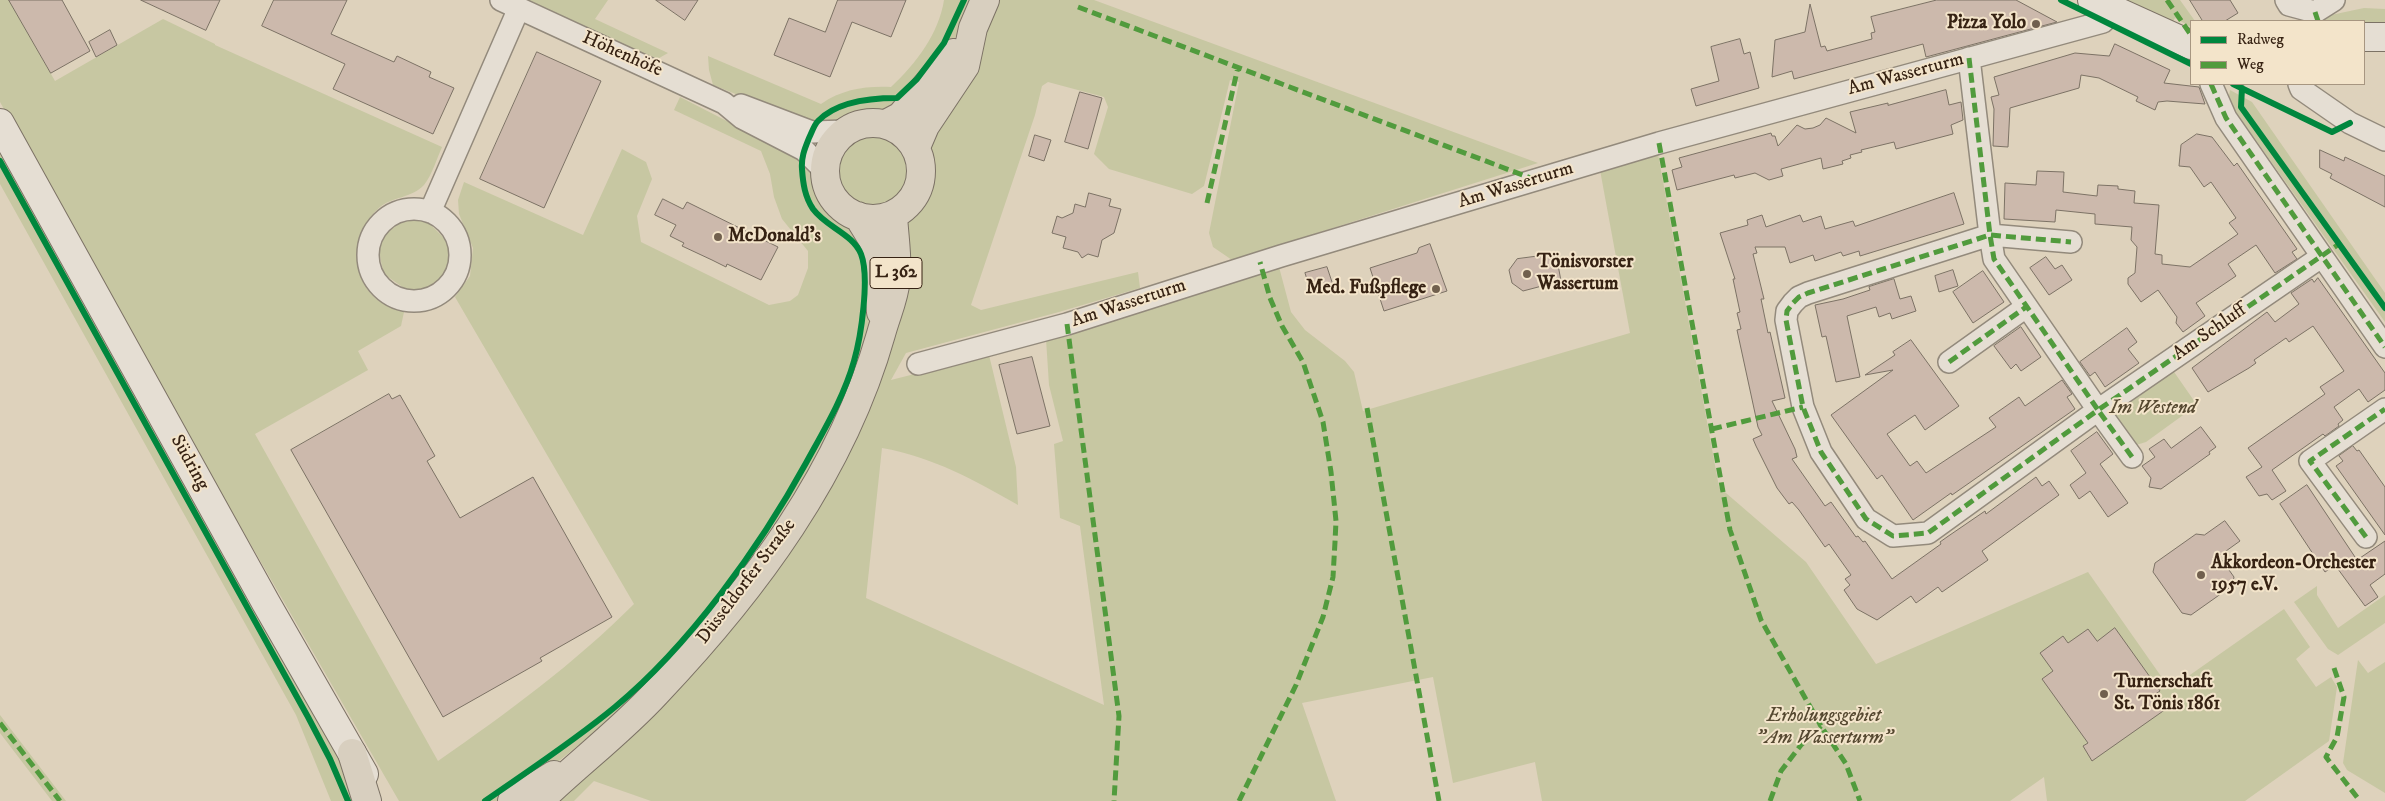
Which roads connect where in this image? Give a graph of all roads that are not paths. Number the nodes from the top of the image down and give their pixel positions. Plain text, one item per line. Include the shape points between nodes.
1 (985, 0) edge
2 (2286, 0) edge
3 (2334, 0) edge
4 (510, 4) edge
5 (2103, 5) edge
6 (973, 28) junction
7 (2365, 37) edge
8 (2385, 37) edge
9 (2190, 45) edge
10 (1969, 58) junction
11 (2212, 85) edge
12 (2299, 85) edge
13 (724, 103) junction
14 (0, 122) edge
15 (886, 124) junction
16 (846, 131) junction
17 (2385, 140) edge
18 (916, 147) junction
19 (825, 171) junction
20 (430, 212) junction
21 (893, 215) junction
22 (858, 216) junction
23 (1990, 236) junction
24 (2070, 242) dead end
25 (2321, 257) junction
26 (2026, 307) junction
27 (882, 329) junction
28 (2385, 347) edge
29 (1949, 362) dead end
30 (918, 364) dead end
31 (2385, 409) edge
32 (2098, 410) junction
33 (2132, 457) dead end
34 (2366, 537) dead end
35 (593, 751) junction
36 (352, 753) junction
37 (367, 801) edge
38 (380, 801) edge
39 (512, 801) edge
40 (539, 801) edge

1 - 6 main road
2 - 3 street via 2289,5 2315,12
4 - 13 street, Höhenhöfe
4 - 20 street, Höhenhöfe
5 - 9 main road
5 - 10 street, Am Wasserturm via 2103,22
6 - 15 main road via 943,69 901,116
6 - 18 main road via 965,66 925,126
7 - 8 main road
10 - 23 street
10 - 30 street, Am Wasserturm via 1659,143 1067,324
11 - 25 street via 2226,118
12 - 17 street via 2301,90 2350,123
13 - 16 street, Höhenhöfe via 747,106 812,132
13 - 19 street, Höhenhöfe via 742,118 804,150
14 - 36 main road, Südring
15 - 16 main road via 866,123
15 - 18 main road via 908,137
16 - 19 main road via 831,148
18 - 21 main road via 921,162 921,178 916,193
19 - 22 main road via 834,199 845,210
20 - 20 street via 400,211 387,218 373,235 368,257 371,272 390,294 404,300 419,301 446,288 460,261 459,245 453,231 443,219
21 - 22 main road via 882,218
21 - 27 main road, Düsseldorfer Straße / L 362 via 896,278 892,307
22 - 27 main road, Düsseldorfer Straße / L 362 via 874,242
23 - 24 street
23 - 26 street via 1994,259
23 - 32 street via 1808,292 1793,303 1787,311 1786,331 1804,407 1820,452 1866,519 1893,536 1928,533
25 - 28 street
25 - 32 street, Am Schluff
26 - 29 street
26 - 32 street
27 - 35 main road, Düsseldorfer Straße / L 362 via 853,412 826,466 780,543 726,616 656,694
31 - 34 street via 2310,461
32 - 33 street
35 - 39 main road, Düsseldorfer Straße / L 362
35 - 40 main road, Düsseldorfer Straße / L 362
36 - 37 main road
36 - 38 main road, Südring

